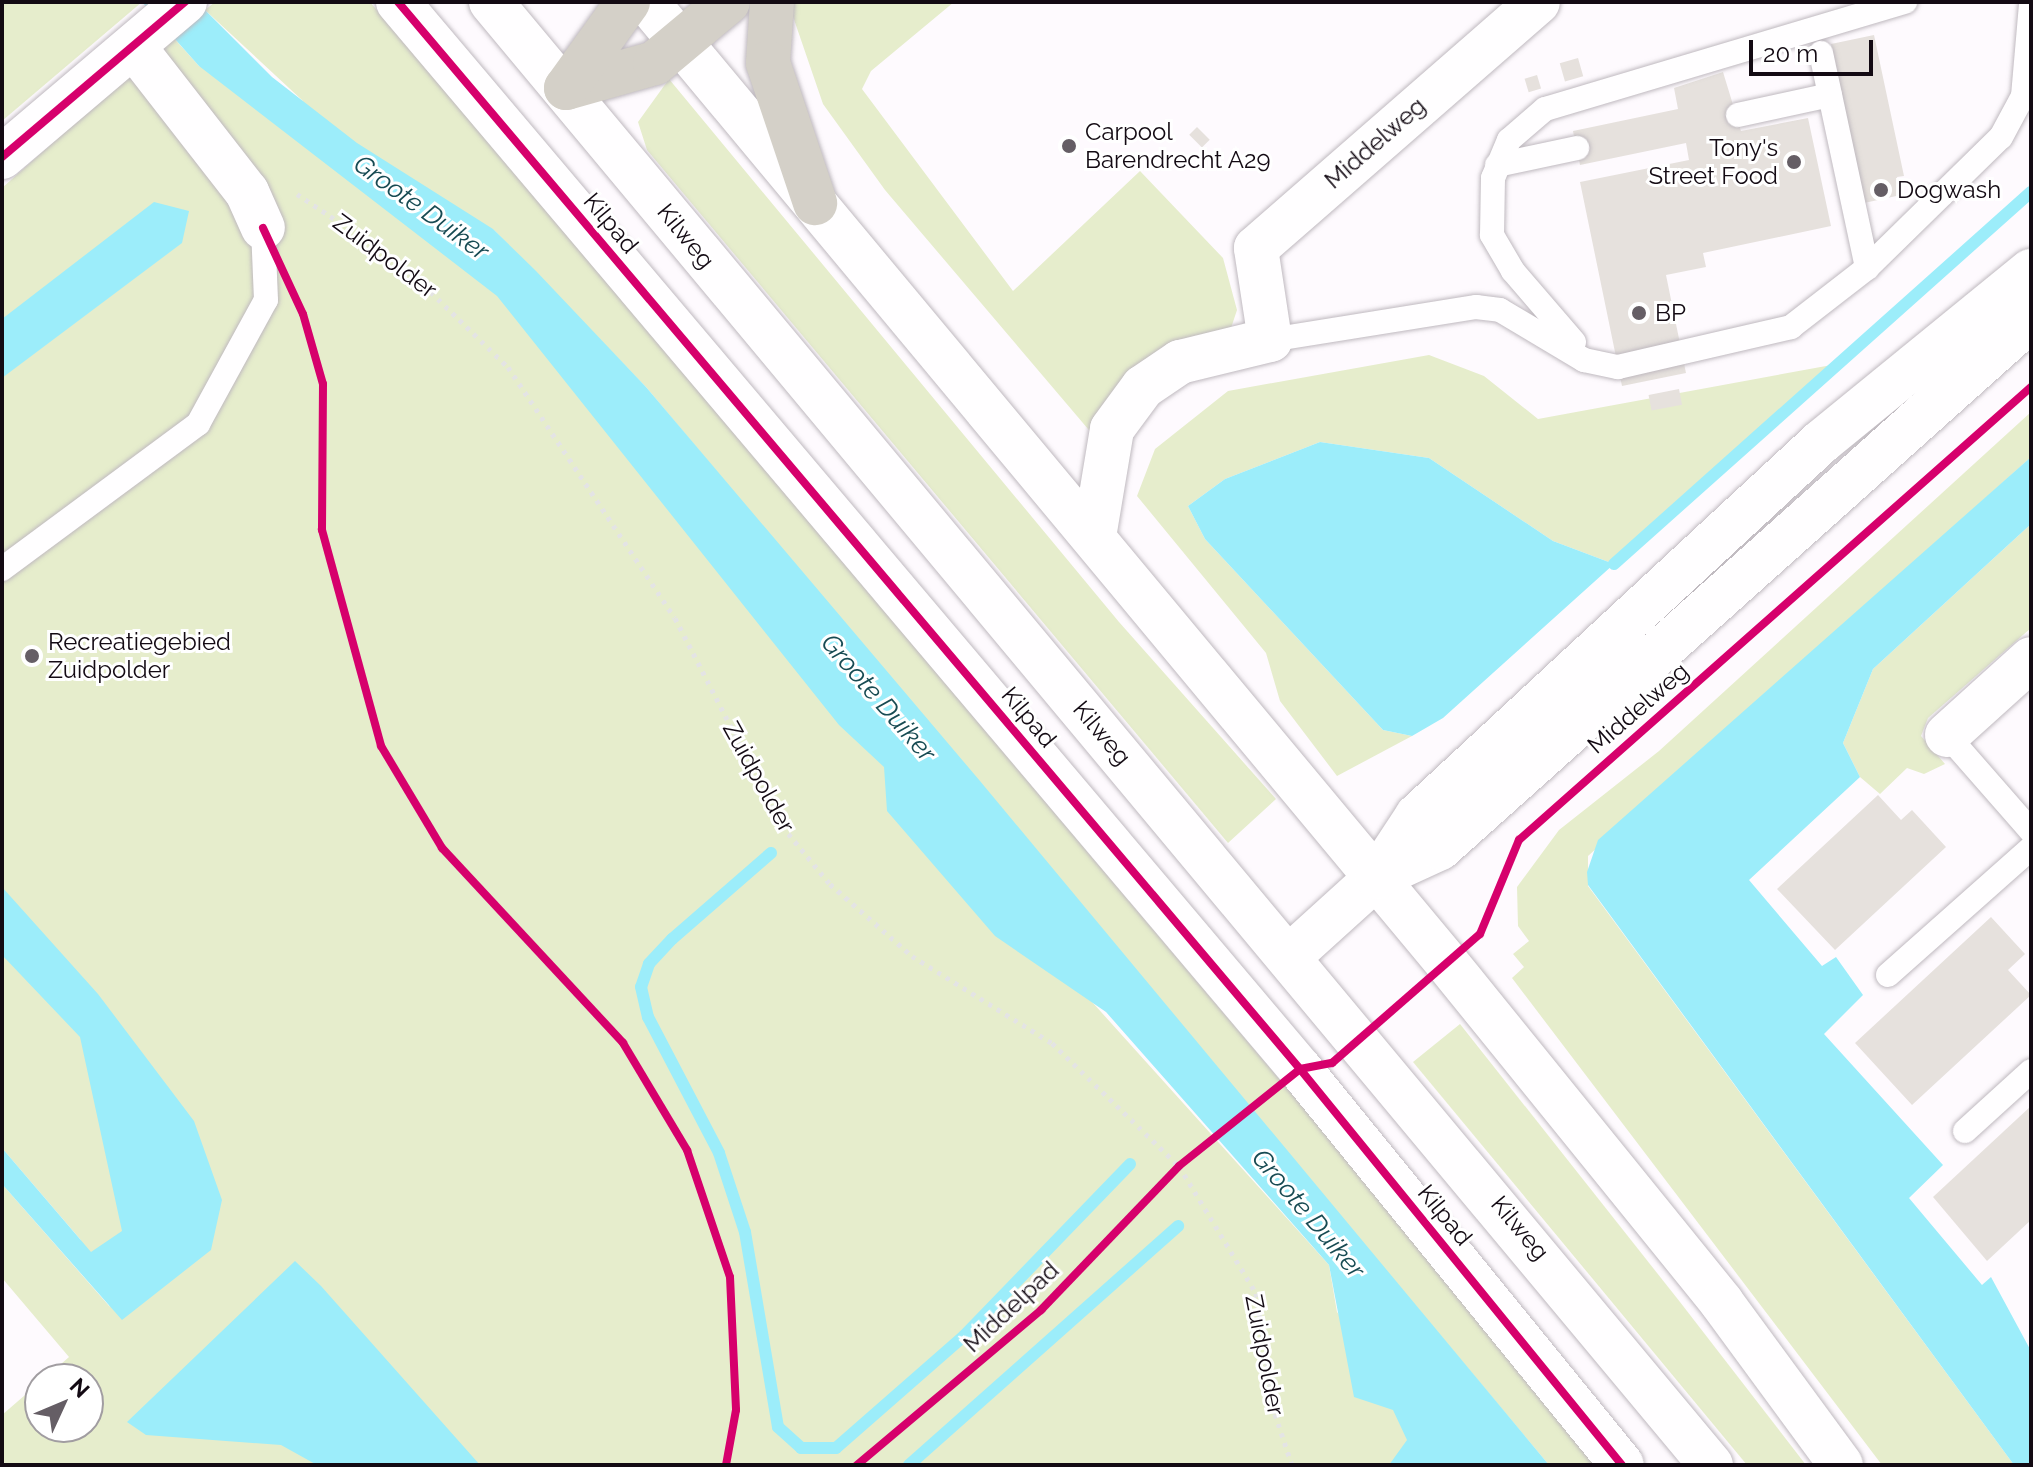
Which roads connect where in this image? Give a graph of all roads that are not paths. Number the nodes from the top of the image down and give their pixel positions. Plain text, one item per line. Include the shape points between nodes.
1 (398, 2) edge
2 (491, 2) edge
3 (628, 2) edge
4 (647, 2) edge
5 (728, 2) edge
6 (772, 2) edge
7 (1538, 2) edge
8 (1905, 2) edge
9 (2031, 5) edge
10 (157, 26) edge
11 (680, 42) junction
12 (1821, 53) dead end
13 (566, 88) junction
14 (1830, 95) junction
15 (1738, 115) dead end
16 (1577, 148) dead end
17 (2, 157) edge
18 (1497, 165) junction
19 (815, 203) junction
20 (255, 210) joint
21 (1867, 268) junction
22 (2031, 271) edge
23 (2031, 319) edge
24 (1270, 340) junction
25 (1601, 365) junction
26 (1094, 537) junction
27 (2, 569) edge
28 (2031, 659) edge
29 (1947, 735) joint
30 (2031, 831) edge
31 (2031, 848) edge
32 (1377, 877) junction
33 (1291, 955) junction
34 (1888, 975) dead end
35 (2031, 1071) edge
36 (1965, 1131) dead end
37 (1622, 1465) edge
38 (1711, 1465) edge
39 (1841, 1465) edge

1 - 37 main road, Kilpad via 1300,1069
2 - 13 main road, Kilweg
3 - 13 highway
4 - 11 main road
5 - 11 highway
6 - 19 highway via 768,63
7 - 24 main road, Middelweg via 1256,248
8 - 18 lane via 1545,109 1509,140
9 - 21 lane via 2016,115 1975,165
10 - 17 main road
10 - 20 main road
11 - 13 highway via 655,63
11 - 19 main road
12 - 14 lane
13 - 33 main road, Kilweg
14 - 15 lane
14 - 21 lane
16 - 18 lane
18 - 25 lane via 1490,219 1499,251 1548,315
19 - 26 main road
20 - 27 lane via 266,300 198,424
21 - 25 lane via 1791,327
22 - 32 main road, Middelweg via 1821,442 1417,816
23 - 32 main road, Middelweg via 1440,848
24 - 25 lane via 1476,307 1521,319
24 - 26 main road via 1180,362 1143,387 1112,429
26 - 32 main road
28 - 29 main road
29 - 30 lane
31 - 34 lane
32 - 33 main road, Middelweg
32 - 39 main road via 1722,1303
33 - 38 main road, Kilweg
35 - 36 lane

